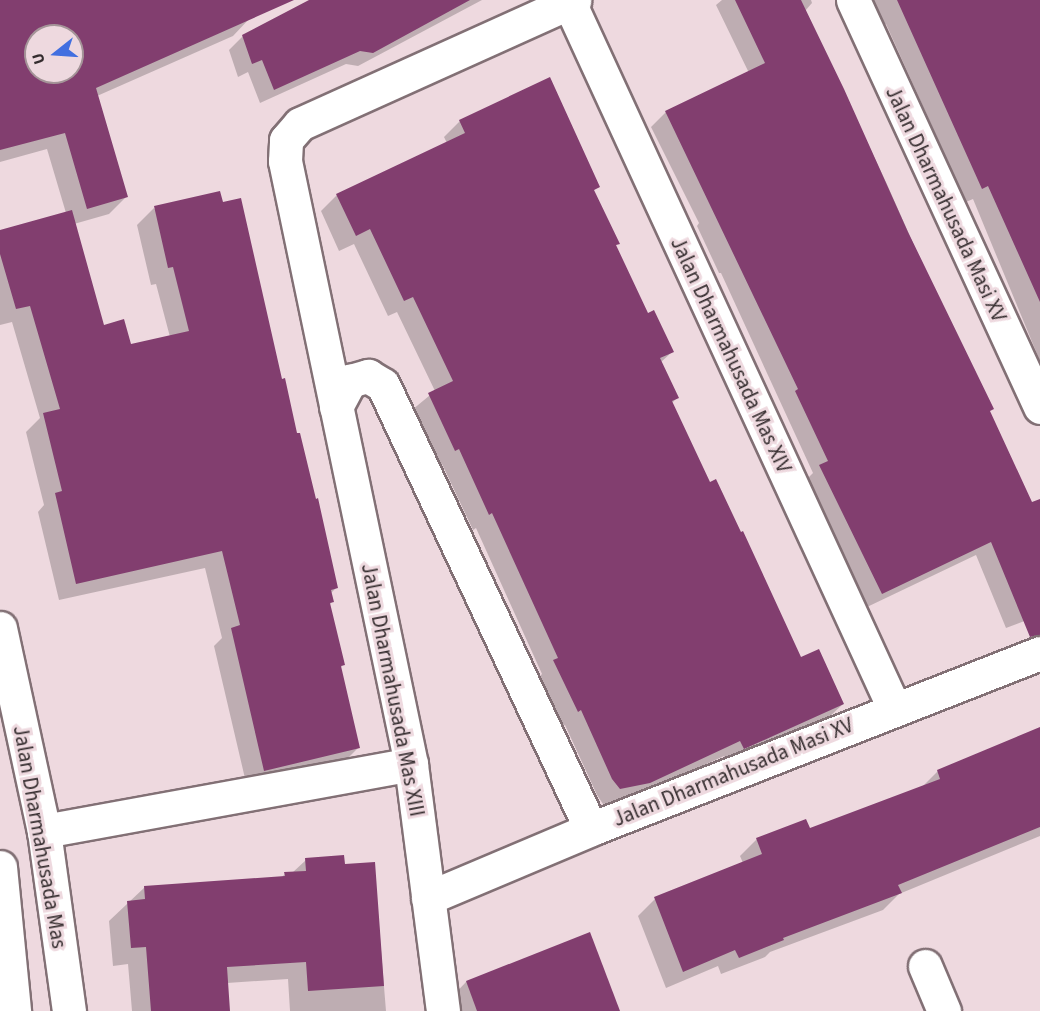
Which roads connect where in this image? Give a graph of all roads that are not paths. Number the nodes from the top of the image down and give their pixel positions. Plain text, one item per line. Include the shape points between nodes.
1 (853, 0) edge
2 (571, 1) edge
3 (336, 407) junction
4 (1040, 407) edge
5 (0, 628) edge
6 (1040, 653) edge
7 (894, 708) junction
8 (411, 764) junction
9 (591, 829) junction
10 (44, 831) junction
11 (0, 867) edge
12 (428, 898) junction
13 (925, 966) dead end
14 (14, 1011) edge
15 (69, 1011) edge
16 (443, 1011) edge
17 (944, 1011) edge

1 - 4 street, Jalan Dharmahusada Masi XV
2 - 3 street, Jalan Dharmahusada Mas XIII via 300,124 286,140 285,161
2 - 7 street, Jalan Dharmahusada Mas XIV
3 - 8 street, Jalan Dharmahusada Mas XIII
3 - 9 street via 350,381 368,376 383,385
5 - 10 street, Jalan Dharmahusada Mas
6 - 7 street, Jalan Dharmahusada Masi XV
7 - 9 street, Jalan Dharmahusada Masi XV
8 - 10 street
8 - 12 street, Jalan Dharmahusada Mas XIII
9 - 12 street, Jalan Dharmahusada Masi XV
10 - 15 street, Jalan Dharmahusada Mas
11 - 14 street
12 - 16 street, Jalan Dharmahusada Mas XIII
13 - 17 street

